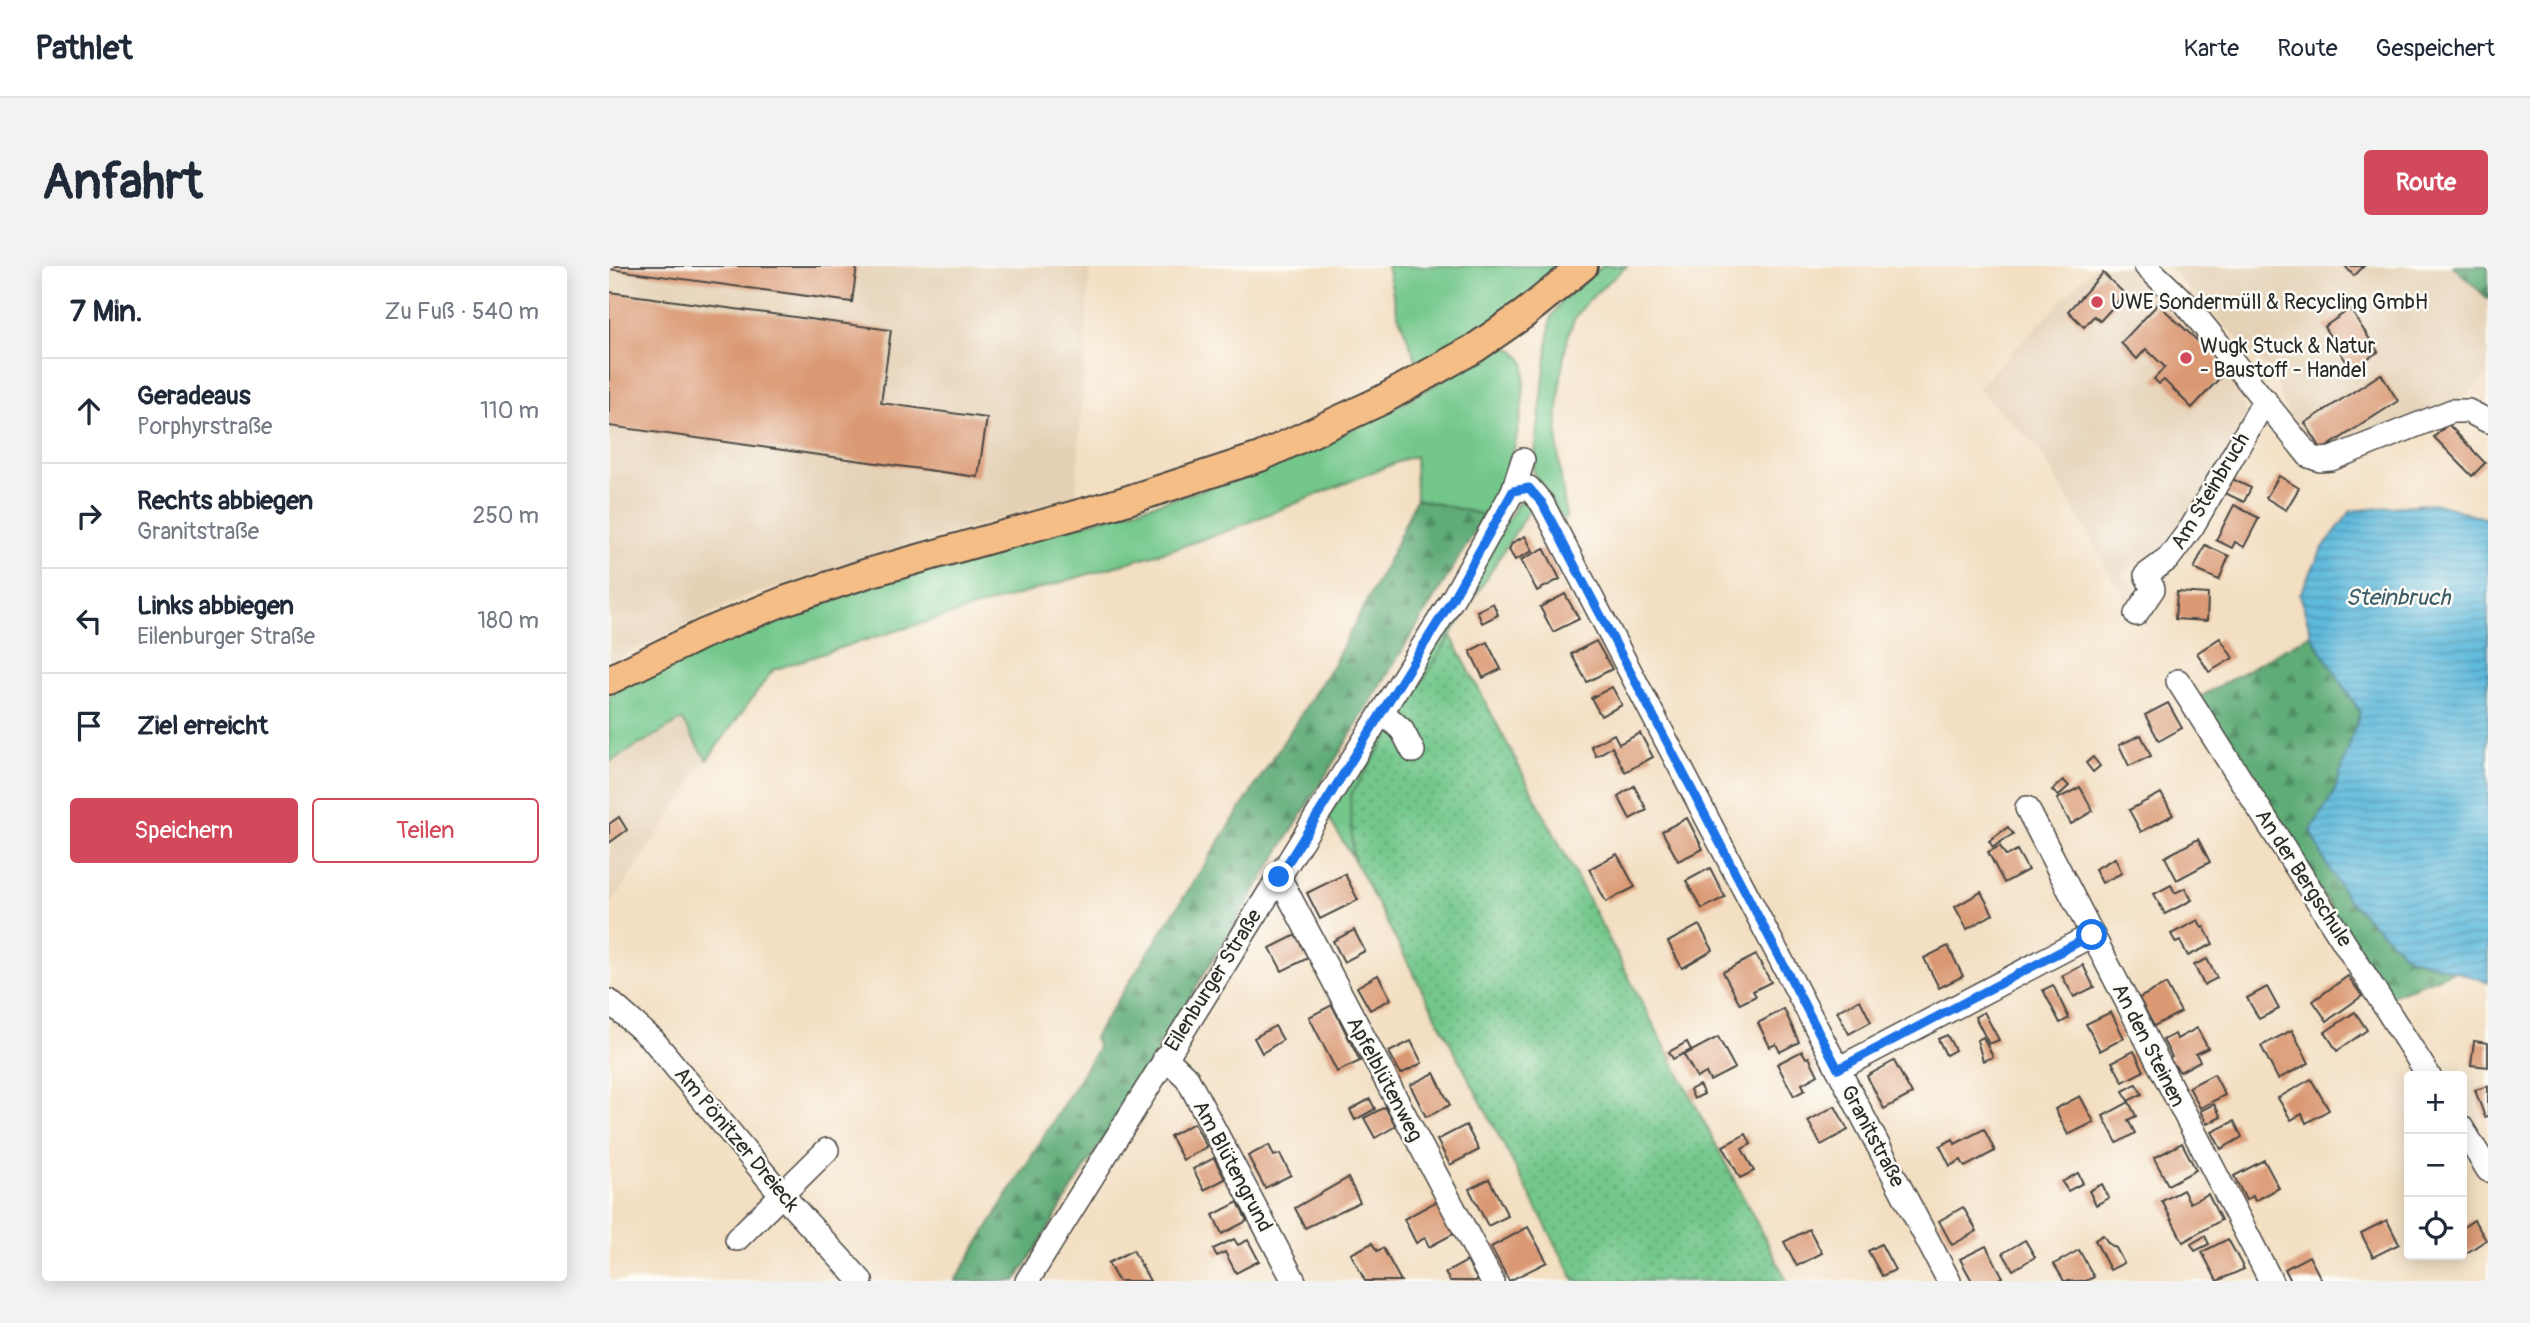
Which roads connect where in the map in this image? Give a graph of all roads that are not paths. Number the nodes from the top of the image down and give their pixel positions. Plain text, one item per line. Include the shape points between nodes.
1 (1583, 266) edge
2 (2146, 266) edge
3 (2265, 400) junction
4 (2488, 421) edge
5 (1523, 460) dead end
6 (1513, 491) junction
7 (2136, 614) dead end
8 (609, 681) edge
9 (2178, 681) dead end
10 (1382, 712) junction
11 (1413, 751) dead end
12 (2027, 808) dead end
13 (1279, 877) junction
14 (2092, 935) junction
15 (609, 1001) edge
16 (1165, 1057) junction
17 (1838, 1069) junction
18 (2427, 1071) edge
19 (2466, 1134) edge
20 (827, 1150) dead end
21 (2488, 1170) edge
22 (782, 1195) junction
23 (737, 1239) dead end
24 (861, 1281) edge
25 (1027, 1281) edge
26 (1294, 1281) edge
27 (1492, 1281) edge
28 (1949, 1281) edge
29 (2271, 1281) edge

1 - 8 main road via 1475,348 1382,400 1261,457 784,601 703,634
2 - 3 street via 2187,304
3 - 4 street via 2309,456 2320,460 2452,411 2468,411
3 - 7 street, Am Steinbruch via 2192,527 2168,559 2146,575 2153,589
5 - 6 street, Eilenburger Straße
6 - 10 street, Eilenburger Straße
6 - 17 street, Granitstraße via 1529,488 1542,503
9 - 18 street, An der Bergschule via 2405,1024
10 - 11 street via 1402,730
10 - 13 street, Eilenburger Straße
12 - 14 street, An den Steinen
13 - 16 street, Eilenburger Straße
13 - 27 street, Apfelblütenweg
14 - 17 street
14 - 29 street, An den Steinen
15 - 22 street, Am Pönitzer Dreieck via 653,1040
16 - 25 street, Eilenburger Straße
16 - 26 street, Am Blütengrund via 1187,1078
17 - 28 street, Granitstraße
19 - 21 street
20 - 22 street
22 - 23 street
22 - 24 street, Am Pönitzer Dreieck

